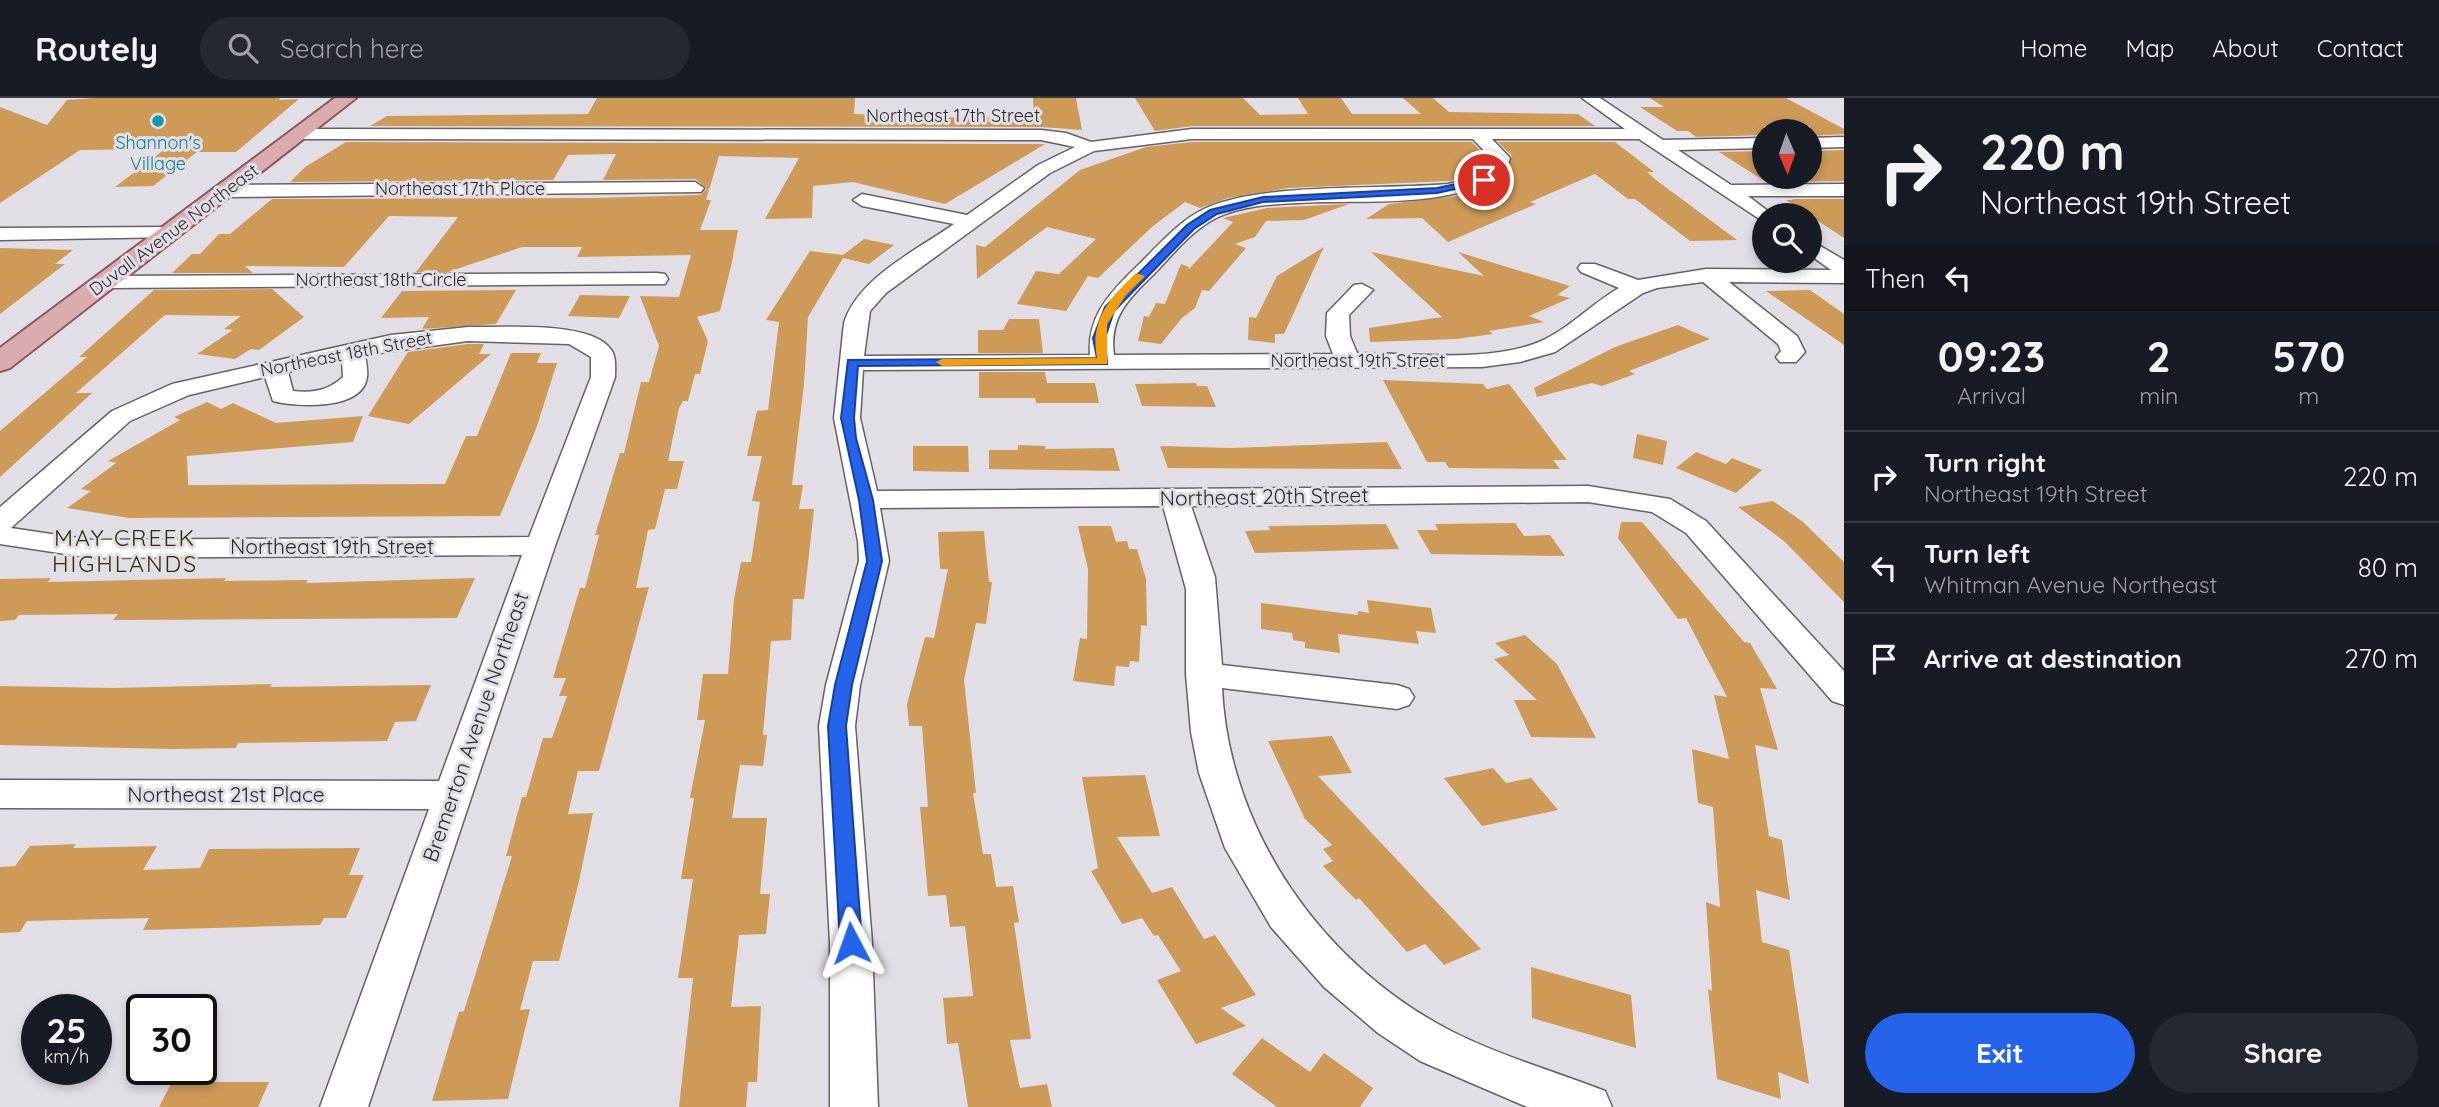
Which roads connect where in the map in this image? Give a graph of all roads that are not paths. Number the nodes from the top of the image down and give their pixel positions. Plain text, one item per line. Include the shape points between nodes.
1 (347, 98) edge
2 (1590, 98) edge
3 (301, 134) junction
4 (1477, 134) junction
5 (1644, 134) junction
6 (1844, 142) edge
7 (1752, 143) edge
8 (1822, 143) edge
9 (1660, 145) junction
10 (1090, 147) junction
11 (695, 188) dead end
12 (1844, 190) edge
13 (226, 191) junction
14 (1728, 191) junction
15 (862, 200) dead end
16 (1752, 208) edge
17 (972, 222) junction
18 (170, 233) junction
19 (0, 234) edge
20 (1822, 254) edge
21 (1588, 268) dead end
22 (1844, 270) edge
23 (1710, 277) junction
24 (1844, 277) edge
25 (657, 279) dead end
26 (105, 282) junction
27 (1636, 287) junction
28 (1362, 290) dead end
29 (360, 349) junction
30 (598, 349) joint
31 (7, 351) edge
32 (1788, 357) dead end
33 (1348, 361) junction
34 (1103, 362) junction
35 (852, 363) junction
36 (275, 368) junction
37 (1174, 498) junction
38 (866, 500) junction
39 (0, 522) edge
40 (0, 535) edge
41 (540, 546) junction
42 (1203, 674) junction
43 (1844, 693) edge
44 (1397, 697) dead end
45 (0, 794) edge
46 (452, 795) junction
47 (344, 1107) edge
48 (853, 1107) edge
49 (1588, 1107) edge

1 - 3 main road, Duvall Avenue Northeast
2 - 5 street
3 - 10 street, Northeast 17th Street via 1028,135 1066,138
3 - 13 main road, Duvall Avenue Northeast
4 - 5 street, Northeast 17th Street
4 - 10 street, Northeast 17th Street via 1167,135
4 - 34 street via 1501,158 1499,170 1484,180 1437,191 1263,200 1230,206 1202,218 1109,310 1099,338
5 - 9 street
6 - 8 street
7 - 9 street
9 - 14 street
10 - 17 street via 1044,169
11 - 13 street, Northeast 17th Place
12 - 14 street
13 - 18 main road, Duvall Avenue Northeast
14 - 16 street
15 - 17 street
17 - 35 street via 867,298 855,323
18 - 19 street
18 - 26 main road, Duvall Avenue Northeast
20 - 22 street
21 - 27 street
23 - 24 street, Northeast 19th Street
23 - 27 street, Northeast 19th Street
23 - 32 street via 1789,341 1793,352
25 - 26 street, Northeast 18th Circle
26 - 31 main road, Duvall Avenue Northeast
27 - 33 street, Northeast 19th Street via 1554,343 1534,351 1482,360
28 - 33 street via 1338,313 1338,336
29 - 30 street, Northeast 18th Street via 446,335 556,334
29 - 36 street, Northeast 18th Street
29 - 36 street via 355,379 323,397 300,400 282,396
30 - 41 street, Bremerton Avenue Northeast via 603,357 603,377
33 - 34 street, Northeast 19th Street
34 - 35 street, Northeast 19th Street
35 - 38 street via 847,418
36 - 39 street, Northeast 18th Street via 181,388 137,406 105,428
37 - 38 street, Northeast 20th Street
37 - 42 street via 1202,588
37 - 43 street, Northeast 20th Street via 1588,494 1660,505 1696,527
38 - 48 street via 874,561 837,726 851,943
40 - 41 street, Northeast 19th Street via 92,549
41 - 46 street, Bremerton Avenue Northeast
42 - 44 street
42 - 49 street via 1208,730 1220,785 1269,894 1301,936 1336,972 1434,1045 1507,1079
45 - 46 street, Northeast 21st Place
46 - 47 street, Bremerton Avenue Northeast

